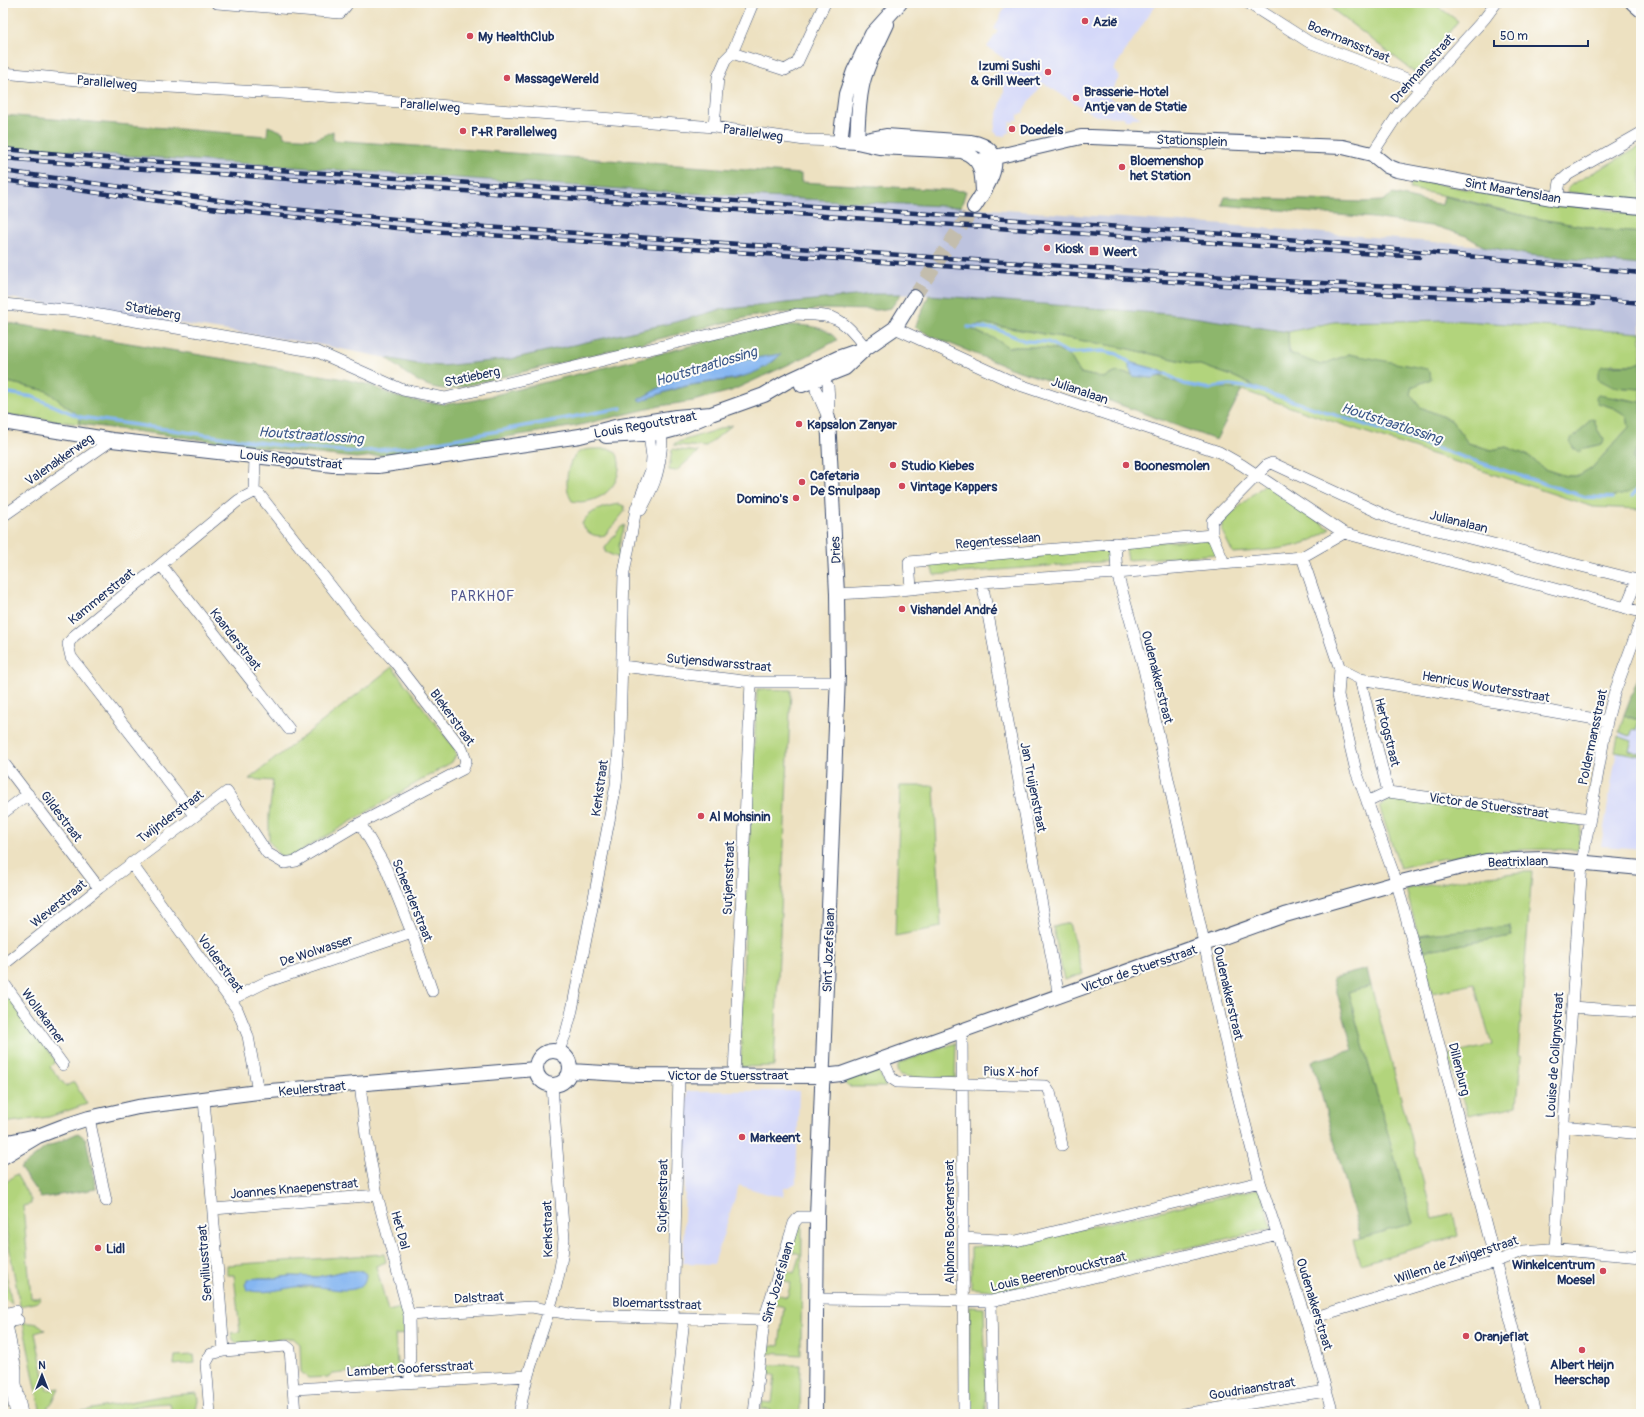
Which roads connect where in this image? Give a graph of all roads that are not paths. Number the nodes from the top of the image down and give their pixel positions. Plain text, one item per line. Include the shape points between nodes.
1 (217, 3) edge
2 (754, 3) edge
3 (825, 3) edge
4 (1248, 3) edge
5 (1496, 3) edge
6 (346, 5) edge
7 (897, 7) edge
8 (732, 53) junction
9 (3, 73) edge
10 (1420, 89) junction
11 (714, 127) junction
12 (1641, 133) edge
13 (840, 141) junction
14 (857, 142) junction
15 (1372, 154) junction
16 (995, 158) junction
17 (978, 161) junction
18 (1387, 166) joint
19 (984, 192) junction
20 (1557, 198) junction
21 (974, 207) tunnel mouth
22 (1641, 207) edge
23 (914, 297) tunnel mouth
24 (3, 304) edge
25 (895, 328) junction
26 (866, 348) junction
27 (819, 381) junction
28 (828, 418) joint
29 (3, 422) edge
30 (654, 429) junction
31 (112, 440) junction
32 (255, 456) junction
33 (1258, 476) junction
34 (254, 492) junction
35 (3, 516) edge
36 (1344, 532) junction
37 (1212, 535) junction
38 (1115, 543) junction
39 (1302, 557) junction
40 (1224, 563) junction
41 (161, 565) junction
42 (1116, 573) junction
43 (982, 582) junction
44 (912, 588) junction
45 (837, 594) junction
46 (1626, 607) junction
47 (1641, 612) edge
48 (1641, 621) edge
49 (622, 666) junction
50 (1340, 669) junction
51 (1360, 679) junction
52 (751, 682) junction
53 (838, 682) junction
54 (1607, 721) junction
55 (289, 729) dead end
56 (3, 762) edge
57 (227, 792) joint
58 (1388, 792) junction
59 (28, 794) junction
60 (1367, 802) junction
61 (3, 813) edge
62 (194, 815) junction
63 (1590, 819) junction
64 (360, 823) junction
65 (131, 863) junction
66 (1582, 863) junction
67 (1641, 868) edge
68 (1397, 883) junction
69 (98, 888) junction
70 (412, 933) junction
71 (1204, 946) junction
72 (3, 965) edge
73 (3, 982) edge
74 (432, 990) dead end
75 (1059, 997) junction
76 (230, 1000) junction
77 (1572, 1007) junction
78 (1641, 1012) edge
79 (962, 1030) junction
80 (558, 1052) junction
81 (883, 1058) junction
82 (63, 1065) dead end
83 (535, 1069) junction
84 (570, 1071) junction
85 (679, 1075) junction
86 (734, 1075) junction
87 (822, 1076) junction
88 (360, 1084) junction
89 (962, 1084) junction
90 (552, 1086) junction
91 (258, 1092) junction
92 (204, 1099) junction
93 (89, 1118) junction
94 (1563, 1126) junction
95 (1641, 1134) edge
96 (38, 1136) junction
97 (3, 1143) edge
98 (1062, 1145) dead end
99 (3, 1157) edge
100 (1260, 1182) junction
101 (377, 1195) junction
102 (106, 1201) dead end
103 (214, 1209) junction
104 (817, 1217) junction
105 (1278, 1234) junction
106 (963, 1238) junction
107 (1555, 1249) junction
108 (1641, 1257) edge
109 (1495, 1262) junction
110 (816, 1299) junction
111 (963, 1301) junction
112 (991, 1301) junction
113 (549, 1311) junction
114 (3, 1314) edge
115 (409, 1315) junction
116 (678, 1318) junction
117 (9, 1319) edge
118 (764, 1320) junction
119 (1306, 1320) junction
120 (224, 1351) junction
121 (3, 1363) edge
122 (528, 1376) junction
123 (410, 1382) junction
124 (13, 1384) junction
125 (294, 1388) junction
126 (1326, 1391) junction
127 (19, 1414) edge
128 (210, 1414) edge
129 (295, 1414) edge
130 (519, 1414) edge
131 (674, 1414) edge
132 (754, 1414) edge
133 (815, 1414) edge
134 (964, 1414) edge
135 (993, 1414) edge
136 (1183, 1414) edge
137 (1333, 1414) edge
138 (1535, 1414) edge

1 - 6 street via 340,13
2 - 8 street
3 - 8 street via 797,63 789,69 785,70
4 - 10 street, Boermansstraat via 1309,42 1407,79
5 - 10 street, Drehmansstraat
7 - 13 street via 872,34 854,71 846,94
7 - 14 street via 868,66 862,86
8 - 11 street via 726,59 718,77
9 - 11 street, Parallelweg via 132,85 299,94
10 - 15 street, Drehmansstraat via 1399,114
11 - 13 street, Parallelweg via 805,140
12 - 20 street via 1569,174 1560,182
13 - 14 street, Parallelweg
14 - 16 street, Parallelweg via 886,136 970,142 988,147
14 - 17 street, Parallelweg via 879,147 962,151
15 - 16 street, Stationsplein via 1343,147 1081,137
15 - 18 street, Stationsplein
16 - 17 street
16 - 19 street via 992,175
17 - 19 street
18 - 20 street, Sint Maartenslaan via 1397,170
19 - 21 street
20 - 22 street, Sint Maartenslaan
23 - 25 street, Louis Regoutstraat
24 - 26 street, Statieberg via 76,311 318,352 403,390 445,398 797,314 828,315 842,320
25 - 26 street, Louis Regoutstraat
25 - 33 street, Julianalaan via 1017,384 1219,452
26 - 27 street, Louis Regoutstraat via 840,357
27 - 28 street, Dries via 829,400
27 - 30 street, Louis Regoutstraat via 764,395 711,414 676,417
28 - 45 street, Dries
29 - 31 street, Louis Regoutstraat
30 - 32 street, Louis Regoutstraat via 615,427 580,436 378,466 333,465
30 - 49 street, Kerkstraat via 651,470 636,509 624,573
31 - 32 street, Louis Regoutstraat
31 - 35 street, Valenakkerweg
32 - 34 street
33 - 36 street, Julianalaan
33 - 37 street via 1212,521
33 - 46 street, Julianalaan via 1272,463 1393,519 1637,580
34 - 41 street, Kammerstraat via 238,500
34 - 64 street, Blekerstraat via 260,494 358,621 394,661 462,748 466,761 463,768
36 - 39 street
36 - 46 street, Julianalaan
37 - 38 street, Regentesselaan
37 - 40 street
38 - 42 street
38 - 44 street, Regentesselaan via 909,562
39 - 40 street
39 - 50 street
40 - 42 street
41 - 55 street, Kaarderstraat
41 - 62 street, Kammerstraat via 74,636 68,644 71,657
42 - 43 street
42 - 71 street, Oudenakkerstraat via 1144,670
43 - 44 street
43 - 75 street, Jan Truijenstraat
44 - 45 street
45 - 53 street, Dries
46 - 47 street, Julianalaan
48 - 54 street, Poldermansstraat via 1614,694
49 - 52 street, Sutjensdwarsstraat
49 - 80 street, Kerkstraat via 616,785 572,1010
50 - 51 street
50 - 60 street via 1338,695 1356,771
51 - 54 street, Henricus Woutersstraat
51 - 58 street, Hertogstraat
52 - 53 street, Sutjensdwarsstraat
52 - 86 street, Sutjensstraat
53 - 87 street, Sint Jozefslaan
54 - 63 street, Poldermansstraat
56 - 59 street, Gildestraat
57 - 62 street, Twijnderstraat
57 - 64 street, Blekerstraat via 267,853 284,863 296,861
58 - 60 street
58 - 63 street, Victor de Stuersstraat
59 - 61 street
59 - 69 street, Gildestraat
60 - 68 street
62 - 65 street, Twijnderstraat
63 - 66 street, Poldermansstraat
64 - 70 street, Scheerderstraat via 386,868
65 - 69 street, Weverstraat
65 - 76 street, Volderstraat
66 - 67 street, Beatrixlaan
66 - 68 street, Beatrixlaan via 1544,859 1486,861
66 - 77 street, Louise de Colignystraat
68 - 71 street, Victor de Stuersstraat via 1285,915
68 - 109 street, Dillenburg
69 - 72 street, Weverstraat
70 - 74 street, Scheerderstraat
70 - 76 street, De Wolwasser via 266,982
71 - 75 street, Victor de Stuersstraat
71 - 100 street, Oudenakkerstraat
73 - 82 street, Wollekamer
75 - 79 street, Victor de Stuersstraat
76 - 91 street, Volderstraat via 237,1009 248,1036
77 - 78 street
77 - 94 street, Louise de Colignystraat
79 - 81 street, Victor de Stuersstraat
79 - 89 street, Alphons Boostenstraat
80 - 83 street via 550,1051 542,1055
80 - 84 street via 568,1061
81 - 87 street, Victor de Stuersstraat via 841,1074
81 - 89 street via 892,1078 897,1082
83 - 88 street, Keulerstraat
83 - 90 street via 542,1082
84 - 85 street, Victor de Stuersstraat
84 - 90 street via 564,1081
85 - 86 street, Victor de Stuersstraat
85 - 116 street, Sutjensstraat
86 - 87 street, Victor de Stuersstraat
87 - 104 street, Sint Jozefslaan
88 - 91 street, Keulerstraat
88 - 101 street, Het Dal
89 - 98 street, Pius X-hof via 1046,1086 1050,1092
89 - 106 street, Alphons Boostenstraat
90 - 113 street, Kerkstraat via 564,1239 562,1263
91 - 92 street, Keulerstraat
92 - 93 street, Keulerstraat via 138,1107
92 - 103 street, Serviliusstraat
93 - 96 street, Keulerstraat
93 - 102 street
94 - 95 street
94 - 107 street, Louise de Colignystraat
96 - 97 street, Keulerstraat
96 - 99 street, Keulerstraat
100 - 105 street, Oudenakkerstraat
100 - 106 street via 1016,1240
101 - 103 street, Joannes Knaepenstraat
101 - 115 street, Het Dal
103 - 120 street, Serviliusstraat
104 - 110 street, Sint Jozefslaan
104 - 118 street, Sint Jozefslaan via 799,1217 794,1223
105 - 112 street, Louis Beerenbrouckstraat
105 - 119 street, Oudenakkerstraat
106 - 111 street, Alphons Boostenstraat
107 - 108 street, Willem de Zwijgerstraat
107 - 109 street, Willem de Zwijgerstraat via 1524,1251
109 - 119 street, Willem de Zwijgerstraat
109 - 138 street, Dillenburg
110 - 111 street, Louis Beerenbrouckstraat
110 - 133 street, Sint Jozefslaan
111 - 112 street, Louis Beerenbrouckstraat
111 - 134 street, Alphons Boostenstraat
112 - 135 street
113 - 115 street, Dalstraat via 532,1307
113 - 116 street, Bloemartsstraat via 575,1315
113 - 122 street, Kerkstraat
114 - 117 street
115 - 123 street, Het Dal
116 - 118 street, Bloemartsstraat
116 - 131 street, Sutjensstraat
117 - 124 main road
118 - 132 street, Sint Jozefslaan
119 - 126 street, Oudenakkerstraat
120 - 125 street via 286,1346 290,1349
120 - 128 street via 211,1354 206,1363
121 - 124 main road
122 - 123 street, Lambert Goofersstraat
122 - 130 street, Kerkstraat
123 - 125 street, Lambert Goofersstraat
124 - 127 main road
125 - 129 street
126 - 136 street, Goudriaanstraat
126 - 137 street, Oudenakkerstraat

